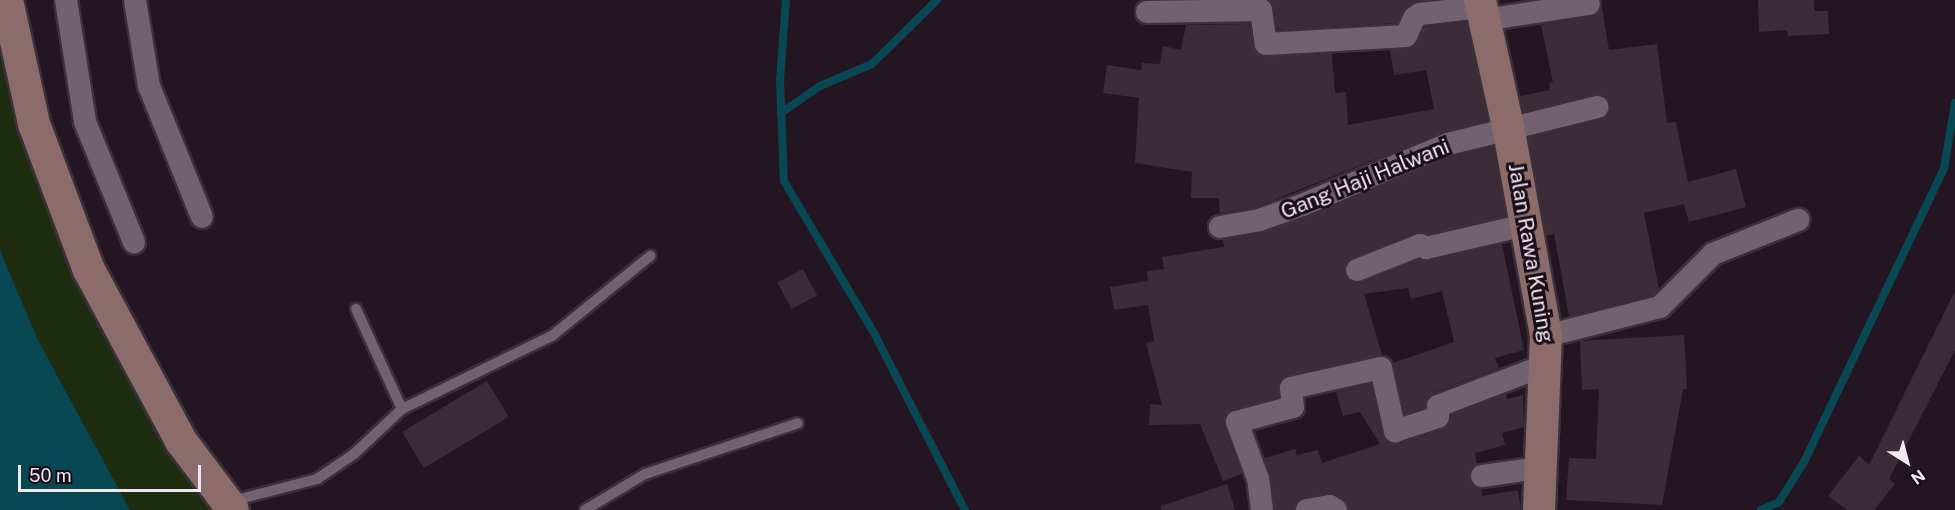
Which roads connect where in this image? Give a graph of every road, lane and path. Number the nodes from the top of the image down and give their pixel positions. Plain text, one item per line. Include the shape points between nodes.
1 (7, 0) edge
2 (66, 0) edge
3 (135, 0) edge
4 (1589, 4) dead end
5 (1482, 9) edge
6 (1147, 12) dead end
7 (1598, 107) dead end
8 (1508, 126) junction
9 (202, 217) dead end
10 (1798, 220) dead end
11 (1526, 225) junction
12 (1220, 227) dead end
13 (134, 242) dead end
14 (650, 256) dead end
15 (1357, 270) dead end
16 (356, 309) dead end
17 (1547, 350) junction
18 (402, 409) junction
19 (798, 423) dead end
20 (1539, 468) junction
21 (1482, 476) dead end
22 (231, 506) edge
23 (585, 510) edge
24 (1262, 510) edge
25 (1306, 510) edge
26 (1336, 510) edge
27 (1539, 510) edge

1 - 22 street via 34,124 88,270 181,441
2 - 13 street via 85,122
3 - 9 street via 149,86
4 - 5 street
5 - 6 street via 1420,14 1414,18 1408,36 1266,44 1261,10
5 - 8 street, Jalan Rawa Kuning
7 - 8 street, Gang Haji Halwani
8 - 11 street, Jalan Rawa Kuning
8 - 12 street, Gang Haji Halwani via 1448,144 1273,216
10 - 17 street via 1713,254 1660,307
11 - 15 street via 1426,248 1420,245
11 - 17 street, Jalan Rawa Kuning
14 - 18 lane via 552,336
16 - 18 lane
17 - 20 street, Jalan Rawa Kuning
17 - 24 street via 1438,406 1438,417 1395,431 1380,368 1291,388 1293,407 1237,422 1258,479
18 - 22 lane via 354,454 317,479
19 - 23 lane via 645,474
20 - 21 street
20 - 27 street, Jalan Rawa Kuning
25 - 26 street via 1330,506

